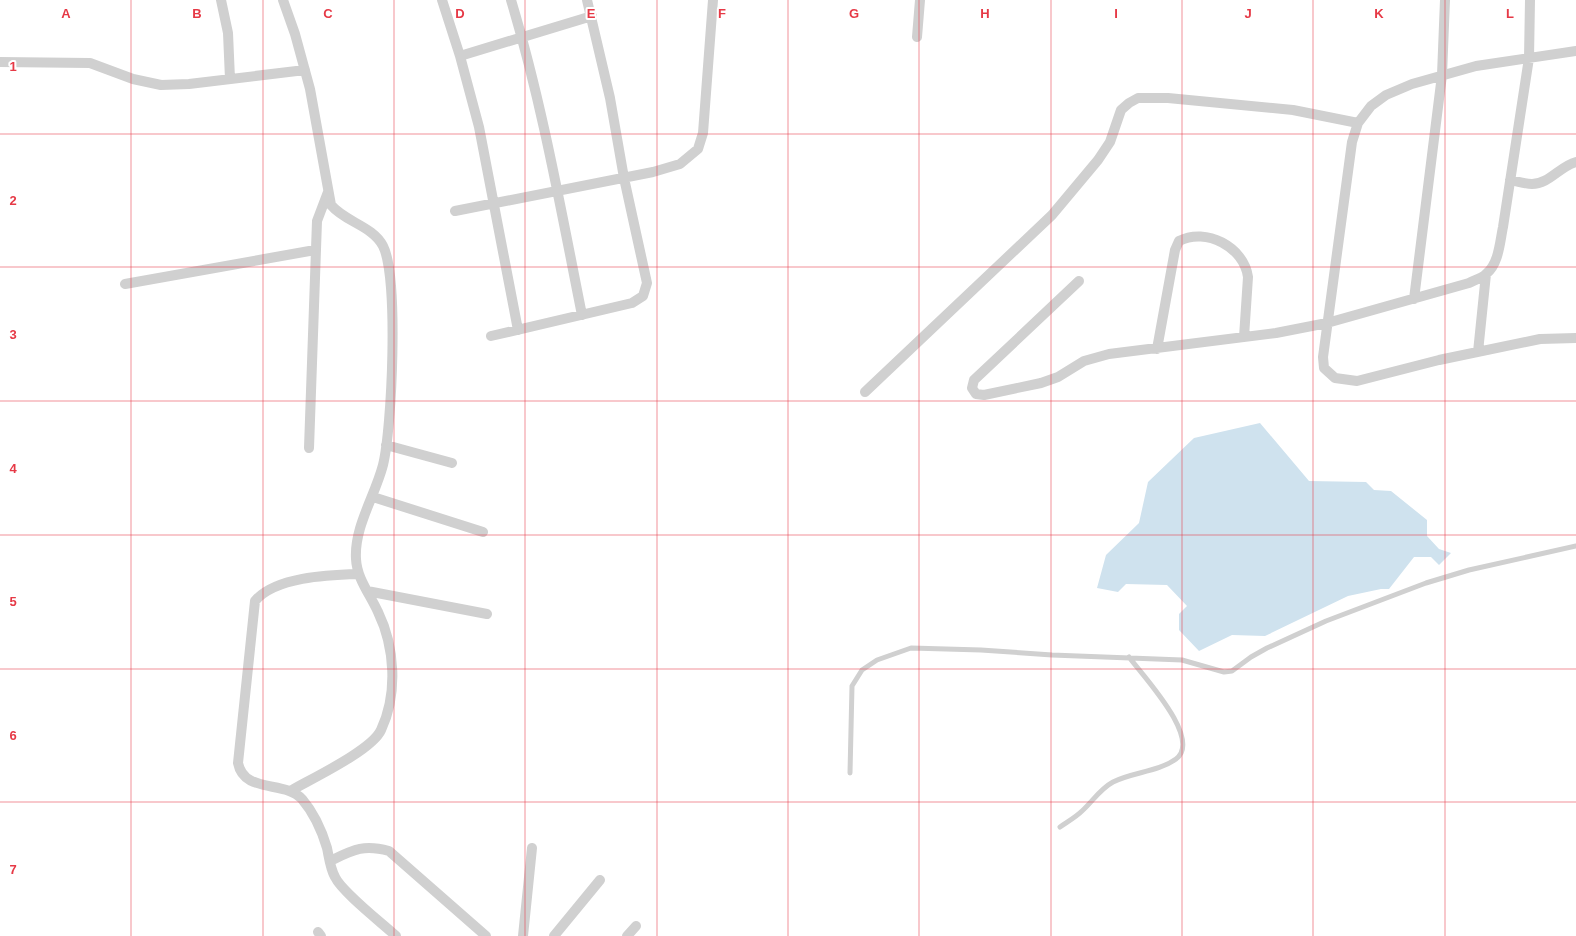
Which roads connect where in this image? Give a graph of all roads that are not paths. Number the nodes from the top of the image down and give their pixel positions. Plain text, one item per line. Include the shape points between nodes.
1 (221, 0) edge
2 (283, 0) edge
3 (442, 0) edge
4 (511, 0) edge
5 (587, 0) edge
6 (713, 0) edge
7 (920, 0) edge
8 (1445, 0) edge
9 (1530, 0) edge
10 (592, 16) junction
11 (522, 37) junction
12 (917, 37) dead end
13 (1576, 51) edge
14 (460, 56) junction
15 (1529, 58) junction
16 (0, 62) edge
17 (305, 70) junction
18 (1442, 76) junction
19 (230, 79) junction
20 (1358, 123) junction
21 (1576, 162) edge
22 (624, 178) junction
23 (1510, 180) junction
24 (558, 191) junction
25 (328, 192) junction
26 (493, 203) junction
27 (455, 211) dead end
28 (315, 250) junction
29 (1486, 274) junction
30 (1079, 281) dead end
31 (125, 284) dead end
32 (1414, 298) junction
33 (582, 315) junction
34 (1327, 323) junction
35 (518, 330) junction
36 (490, 336) dead end
37 (1244, 337) junction
38 (1576, 338) edge
39 (1157, 349) junction
40 (1478, 352) junction
41 (865, 392) dead end
42 (386, 445) junction
43 (309, 448) dead end
44 (452, 463) dead end
45 (372, 498) junction
46 (483, 532) dead end
47 (1576, 546) edge
48 (358, 574) junction
49 (367, 591) junction
50 (487, 614) dead end
51 (1129, 657) junction
52 (850, 773) dead end
53 (292, 790) junction
54 (1060, 827) dead end
55 (532, 848) dead end
56 (330, 861) junction
57 (600, 880) dead end
58 (636, 926) dead end
59 (396, 936) edge
60 (486, 936) edge
61 (523, 936) edge
62 (554, 936) edge
63 (627, 936) edge

1 - 19 street via 228,33
2 - 17 street
3 - 14 street
4 - 11 street
5 - 10 street
6 - 22 street via 703,133 698,149 680,164
7 - 12 street
8 - 18 street
9 - 15 street
10 - 11 street
10 - 22 street
11 - 14 street
11 - 24 street
13 - 15 street
14 - 26 street via 479,127
15 - 18 street via 1476,66
15 - 23 street
16 - 19 street via 90,63 133,79 161,85
17 - 19 street
17 - 25 street
18 - 20 street via 1412,84 1386,95 1371,106
18 - 32 street
20 - 34 street via 1352,142
20 - 41 street via 1292,110 1255,106 1148,97 1133,101 1121,110 1110,142 1098,160 1052,215
21 - 23 street via 1566,164 1543,182 1532,184
22 - 24 street
22 - 33 street via 647,283 643,296 632,303
23 - 29 street via 1498,251 1493,266
24 - 26 street
24 - 33 street
25 - 28 street via 317,221
25 - 42 street via 331,205 338,213 373,235 384,247 391,286 392,343
26 - 27 street
26 - 35 street
28 - 31 street
28 - 43 street
29 - 32 street via 1469,283
29 - 40 street
30 - 39 street via 974,380 972,388 976,394 984,395 1041,383 1058,377 1084,360 1108,354
32 - 34 street
33 - 35 street
34 - 37 street
34 - 40 street via 1324,368 1335,378 1357,381
35 - 36 street
37 - 39 street
37 - 39 street via 1247,268 1240,256 1230,247 1211,239 1187,237 1178,241 1175,250
38 - 40 street via 1540,339
42 - 44 street
42 - 45 street
45 - 46 street
45 - 48 street via 358,538
47 - 51 lane via 1469,570 1426,583 1326,621 1267,648 1232,671 1224,672 1182,660
48 - 49 street
48 - 53 street via 333,575 281,584 261,594 255,601 239,747 239,769 243,775 260,784
49 - 50 street
49 - 53 street via 386,632 390,652 393,678 386,718 380,732 366,746
51 - 52 lane via 911,648 878,660 862,670 852,686
51 - 54 lane via 1174,717 1184,745 1180,755 1163,766 1113,782 1082,812
53 - 56 street via 302,799 315,818
55 - 61 street
56 - 59 street via 335,878 342,887
56 - 60 street via 353,849 364,847 389,851
57 - 62 street
58 - 63 street

